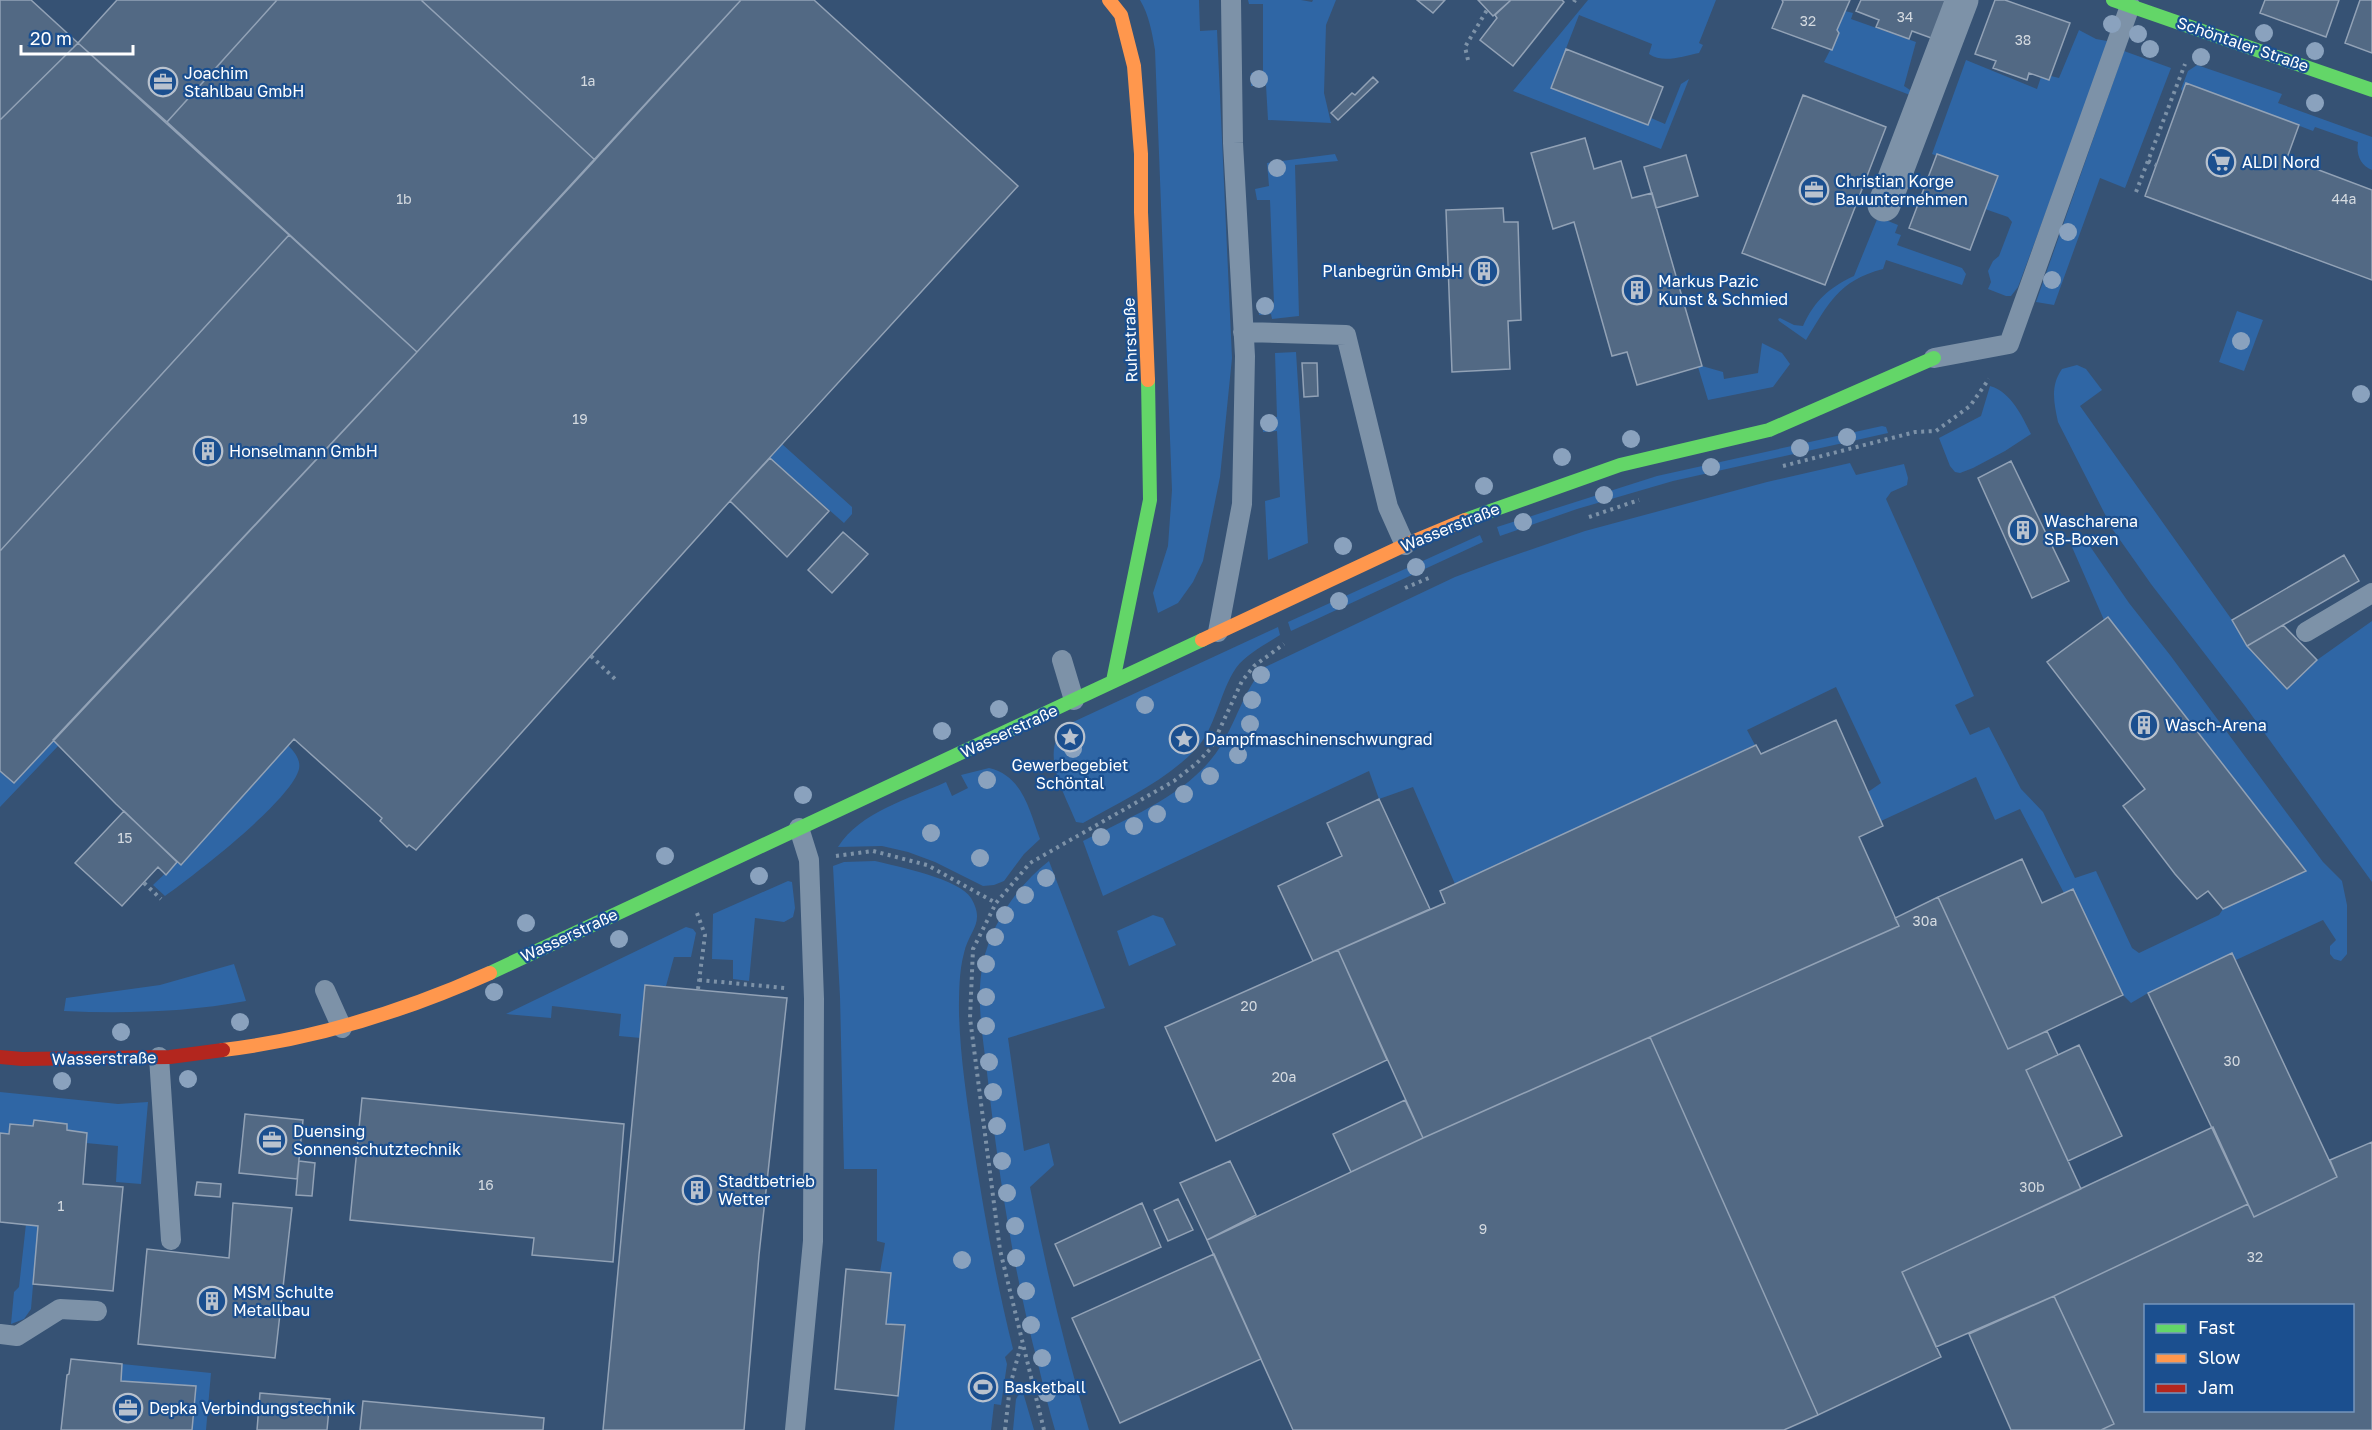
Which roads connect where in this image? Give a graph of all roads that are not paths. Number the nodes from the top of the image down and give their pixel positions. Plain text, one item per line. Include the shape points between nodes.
1 (1109, 0) edge
2 (1962, 0) edge
3 (1231, 1) edge
4 (2121, 3) edge
5 (2372, 90) edge
6 (1884, 205) dead end
7 (1243, 332) junction
8 (1934, 358) joint
9 (1405, 545) junction
10 (2372, 593) edge
11 (1218, 632) junction
12 (2306, 632) dead end
13 (1062, 660) dead end
14 (1113, 681) junction
15 (1074, 700) junction
16 (799, 828) junction
17 (325, 990) dead end
18 (342, 1028) junction
19 (0, 1057) edge
20 (159, 1057) junction
21 (171, 1240) dead end
22 (97, 1311) dead end
23 (0, 1334) edge
24 (795, 1430) edge

1 - 14 street, Ruhrstraße via 1121,15 1134,66 1141,154 1150,500
2 - 6 street
3 - 7 lane via 1233,143
4 - 5 street, Schöntaler Straße
4 - 8 lane, Wasserstraße via 2009,344
7 - 9 lane via 1346,335 1388,507
7 - 11 lane via 1242,504
8 - 9 street, Wasserstraße via 1769,430 1620,465 1492,509
9 - 11 street, Wasserstraße
10 - 12 lane
11 - 14 street, Wasserstraße
13 - 15 lane
14 - 15 street, Wasserstraße
15 - 16 street, Wasserstraße
16 - 18 street, Wasserstraße via 487,974
16 - 24 lane via 809,860 813,1241
17 - 18 lane
18 - 20 street, Wasserstraße via 251,1047
19 - 20 street, Wasserstraße
20 - 21 lane
22 - 23 lane via 60,1309 17,1336

